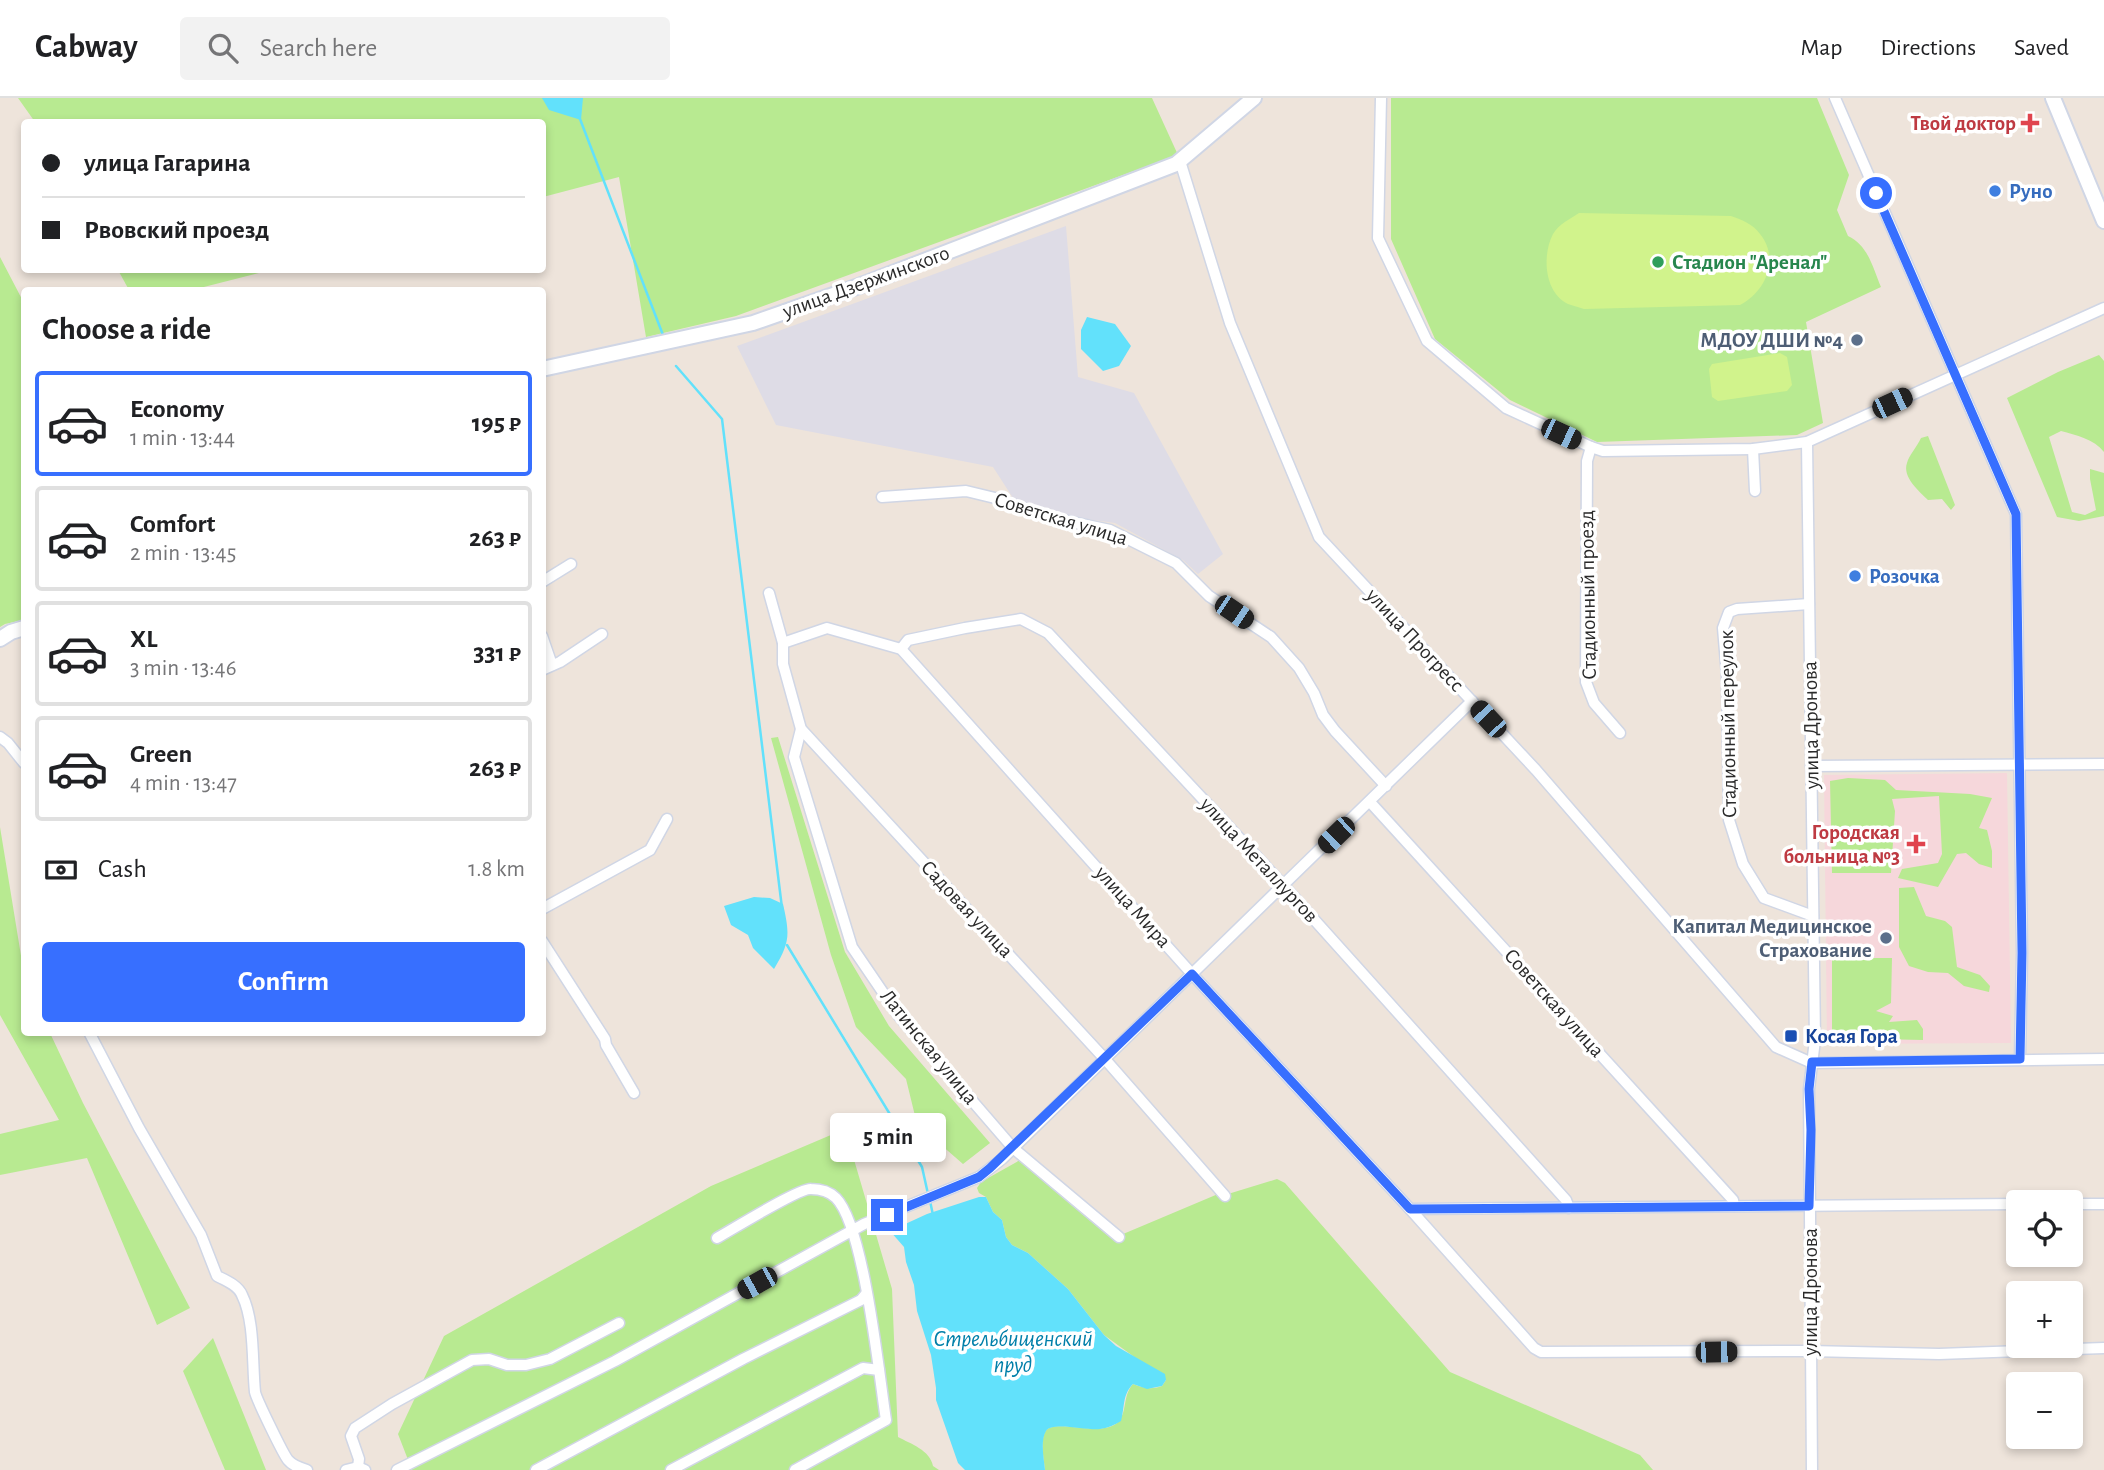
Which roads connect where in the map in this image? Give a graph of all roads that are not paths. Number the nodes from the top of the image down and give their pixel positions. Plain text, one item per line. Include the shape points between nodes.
1 (1254, 98) edge
2 (1381, 98) edge
3 (1835, 98) edge
4 (2053, 98) edge
5 (1180, 161) junction
6 (2104, 221) edge
7 (2104, 308) edge
8 (546, 368) edge
9 (1954, 375) junction
10 (1807, 442) junction
11 (1591, 447) junction
12 (1753, 449) junction
13 (1755, 491) dead end
14 (882, 497) dead end
15 (571, 564) dead end
16 (546, 580) edge
17 (769, 593) dead end
18 (1809, 604) junction
19 (21, 629) edge
20 (602, 634) dead end
21 (0, 639) edge
22 (783, 643) junction
23 (901, 649) junction
24 (547, 667) edge
25 (1472, 701) junction
26 (801, 729) junction
27 (1620, 733) dead end
28 (0, 737) edge
29 (21, 759) edge
30 (2020, 764) junction
31 (2104, 764) edge
32 (1811, 766) junction
33 (1385, 786) junction
34 (1370, 802) junction
35 (667, 819) dead end
36 (1284, 886) junction
37 (546, 907) edge
38 (1813, 916) junction
39 (546, 947) edge
40 (1192, 974) junction
41 (91, 1036) edge
42 (1104, 1058) junction
43 (2020, 1059) junction
44 (2104, 1059) edge
45 (1812, 1062) junction
46 (634, 1093) dead end
47 (1013, 1149) junction
48 (1224, 1196) dead end
49 (2006, 1204) edge
50 (2083, 1204) edge
51 (2104, 1204) edge
52 (1734, 1206) junction
53 (1809, 1206) junction
54 (1569, 1208) junction
55 (1410, 1209) junction
56 (852, 1231) junction
57 (1119, 1237) dead end
58 (717, 1238) dead end
59 (866, 1294) junction
60 (619, 1323) dead end
61 (2104, 1348) edge
62 (1810, 1351) junction
63 (878, 1370) junction
64 (361, 1469) edge
65 (307, 1470) edge
66 (346, 1470) edge
67 (397, 1470) edge
68 (536, 1470) edge
69 (671, 1470) edge
70 (796, 1470) edge
71 (1812, 1470) edge

1 - 5 street, улица Дзержинского
2 - 11 street via 1378,239 1427,341 1506,408
3 - 9 street
4 - 6 street
5 - 8 street, улица Дзержинского via 773,316
5 - 25 street, улица Прогресс via 1230,323 1320,537
7 - 9 street
9 - 10 street
9 - 30 street via 2016,514
10 - 12 street
10 - 18 street, улица Дронова
11 - 12 street via 1603,451
11 - 27 street, Стадионный проезд via 1587,461 1586,681 1594,703
12 - 13 street
14 - 33 street, Советская улица via 966,491 1110,530 1176,563 1209,596 1271,637 1299,668 1335,731
15 - 16 street
17 - 22 street, Садовая улица
18 - 32 street, улица Дронова
18 - 38 street, Стадионный переулок via 1737,609 1729,612 1723,628 1729,820 1743,864 1764,898
19 - 21 street
20 - 24 street
22 - 23 street via 827,628
22 - 26 street, Садовая улица via 783,664
23 - 36 street, улица Металлургов via 908,640 1021,619 1048,633
23 - 40 street, улица Мира
25 - 33 street
25 - 45 street, улица Прогресс via 1776,1047
26 - 42 street, Садовая улица
26 - 47 street, Латинская улица via 794,757 852,947 898,1016
28 - 29 street
30 - 31 street
30 - 32 street
30 - 43 street
32 - 38 street, улица Дронова
33 - 34 street
34 - 36 street
34 - 52 street, Советская улица
35 - 37 street via 650,850
36 - 40 street
36 - 54 street, улица Металлургов
38 - 45 street, улица Дронова
39 - 46 street
40 - 42 street
40 - 55 street, улица Мира
41 - 65 street via 201,1235 217,1276 242,1293 255,1395 282,1453 290,1463
42 - 47 street
42 - 48 street, Садовая улица
43 - 44 street
43 - 45 street
45 - 53 street, улица Дронова
47 - 56 street via 979,1177
47 - 57 street, Латинская улица
49 - 53 street
50 - 51 street
52 - 53 street
52 - 54 street
53 - 62 street, улица Дронова
54 - 55 street
55 - 62 street, улица Мира via 1541,1352
56 - 58 street via 835,1198 808,1188
56 - 59 street
56 - 67 street via 615,1361
59 - 63 street
59 - 68 street
60 - 64 street via 550,1359 526,1365 472,1360 447,1373 355,1428 351,1436
61 - 62 street
62 - 71 street, улица Дронова
63 - 69 street via 863,1368
63 - 70 street via 886,1420
64 - 66 street

